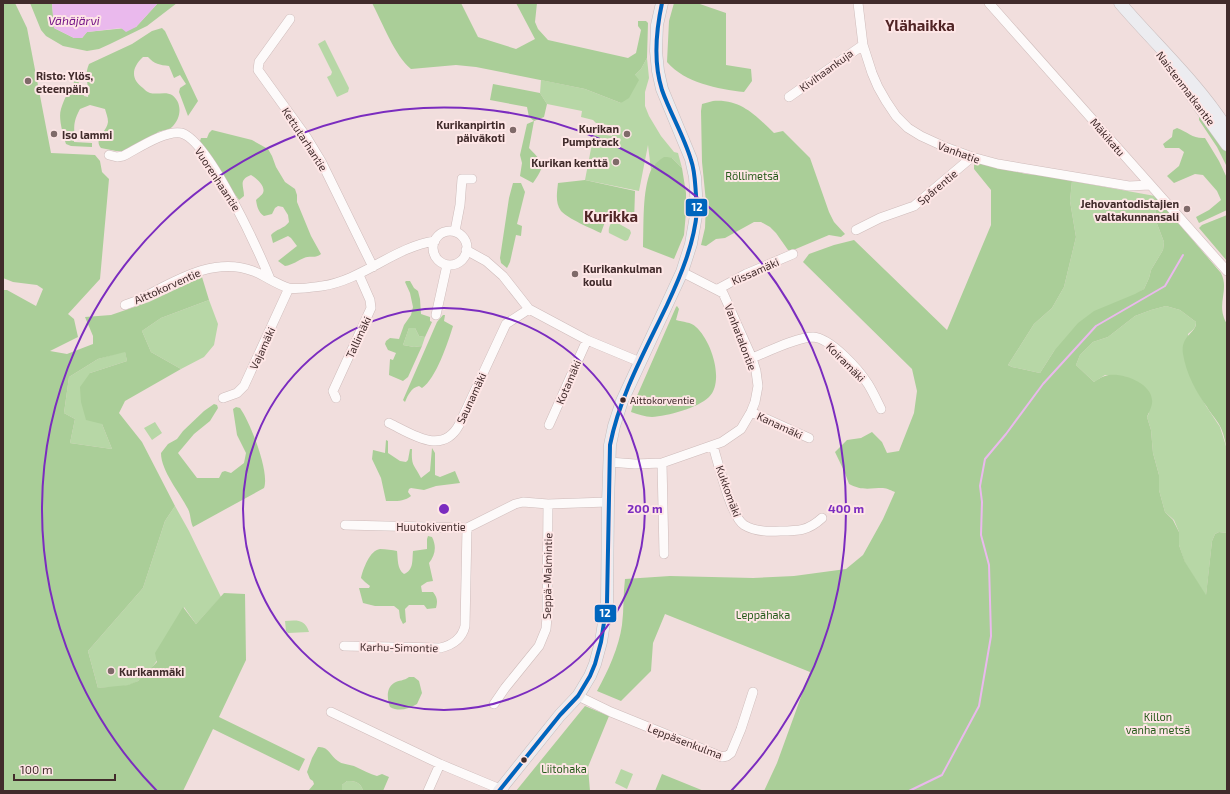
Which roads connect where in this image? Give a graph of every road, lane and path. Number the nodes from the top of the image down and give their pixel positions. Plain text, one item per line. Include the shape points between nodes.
1 (662, 3) edge
2 (858, 3) edge
3 (989, 3) edge
4 (1120, 3) edge
5 (290, 19) dead end
6 (863, 45) junction
7 (789, 97) dead end
8 (1225, 134) edge
9 (109, 155) dead end
10 (972, 158) junction
11 (472, 179) dead end
12 (1150, 185) junction
13 (856, 230) dead end
14 (455, 232) junction
15 (435, 241) junction
16 (466, 250) junction
17 (793, 254) dead end
18 (447, 265) junction
19 (373, 267) junction
20 (1227, 271) edge
21 (682, 272) junction
22 (359, 275) junction
23 (270, 279) junction
24 (289, 288) junction
25 (718, 289) junction
26 (125, 305) dead end
27 (530, 309) junction
28 (436, 315) dead end
29 (587, 340) junction
30 (752, 358) junction
31 (640, 362) junction
32 (224, 398) dead end
33 (336, 398) dead end
34 (881, 409) dead end
35 (751, 412) junction
36 (389, 423) dead end
37 (549, 426) dead end
38 (809, 438) dead end
39 (713, 446) junction
40 (609, 462) junction
41 (662, 463) junction
42 (608, 502) junction
43 (548, 504) junction
44 (822, 518) dead end
45 (345, 525) dead end
46 (467, 528) junction
47 (664, 554) dead end
48 (344, 646) dead end
49 (753, 692) dead end
50 (578, 696) junction
51 (494, 704) dead end
52 (331, 712) dead end
53 (440, 764) junction
54 (500, 790) edge
55 (428, 791) edge

1 - 21 main road via 657,41 659,79 691,159 696,189 696,220
2 - 6 street, Vanhatie
3 - 12 street, Mäkikatu
4 - 8 main road, Naistenmatkantie via 1195,85
5 - 19 street, Kettutarhantie via 259,62 258,70 321,161
6 - 7 street, Kivihaankuja
6 - 10 street, Vanhatie via 878,87 896,116 921,136
9 - 23 street, Vuorenhaantie via 123,156 171,133 181,133 188,137 203,153 243,218
10 - 12 street, Vanhatie via 1129,186
10 - 13 street, Spårentie via 918,203
11 - 14 street via 462,179
12 - 20 street, Mäkikatu
14 - 15 street via 442,233
14 - 16 street via 464,239
15 - 18 street via 436,257
15 - 19 street, Aittokorventie via 421,243
16 - 18 street via 461,260
16 - 27 street via 486,261 503,276
17 - 25 street, Kissamäki
18 - 28 street
19 - 22 street, Aittokorventie
21 - 25 street
21 - 31 main road
22 - 24 street, Aittokorventie via 332,284
22 - 33 street, Tallimäki via 371,308 334,391
23 - 24 street, Aittokorventie
23 - 26 street, Aittokorventie via 245,268 215,267 194,273
24 - 32 street, Vajamäki via 244,386 237,393
25 - 30 street, Vanhatalontie via 724,293
27 - 29 street
27 - 36 street, Saunamäki via 506,324 452,435 441,440 428,440
29 - 31 street
29 - 37 street, Kotamäki
30 - 34 street, Koiramäki via 804,338 820,339 835,348 862,375
30 - 35 street, Vanhatalontie via 758,386
31 - 40 main road via 618,412
35 - 38 street, Kanamäki
35 - 39 street, Vanhatalontie via 741,429
39 - 41 street, Vanhatalontie
39 - 44 street, Kukkomäki via 732,506 742,524 762,530 798,531 815,525
40 - 41 street, Vanhatalontie
40 - 42 main road
41 - 47 street
42 - 43 street, Huutokiventie
42 - 50 main road via 607,603 604,629 595,664
43 - 46 street, Huutokiventie via 512,504
43 - 51 street, Seppä-Malmintie via 546,629 535,653
45 - 46 street, Huutokiventie
46 - 48 street, Karhu-Simontie via 465,626 457,641 440,648
49 - 50 street, Leppäsenkulma via 731,753 722,757
50 - 54 main road
52 - 53 street
53 - 54 street
53 - 55 street

